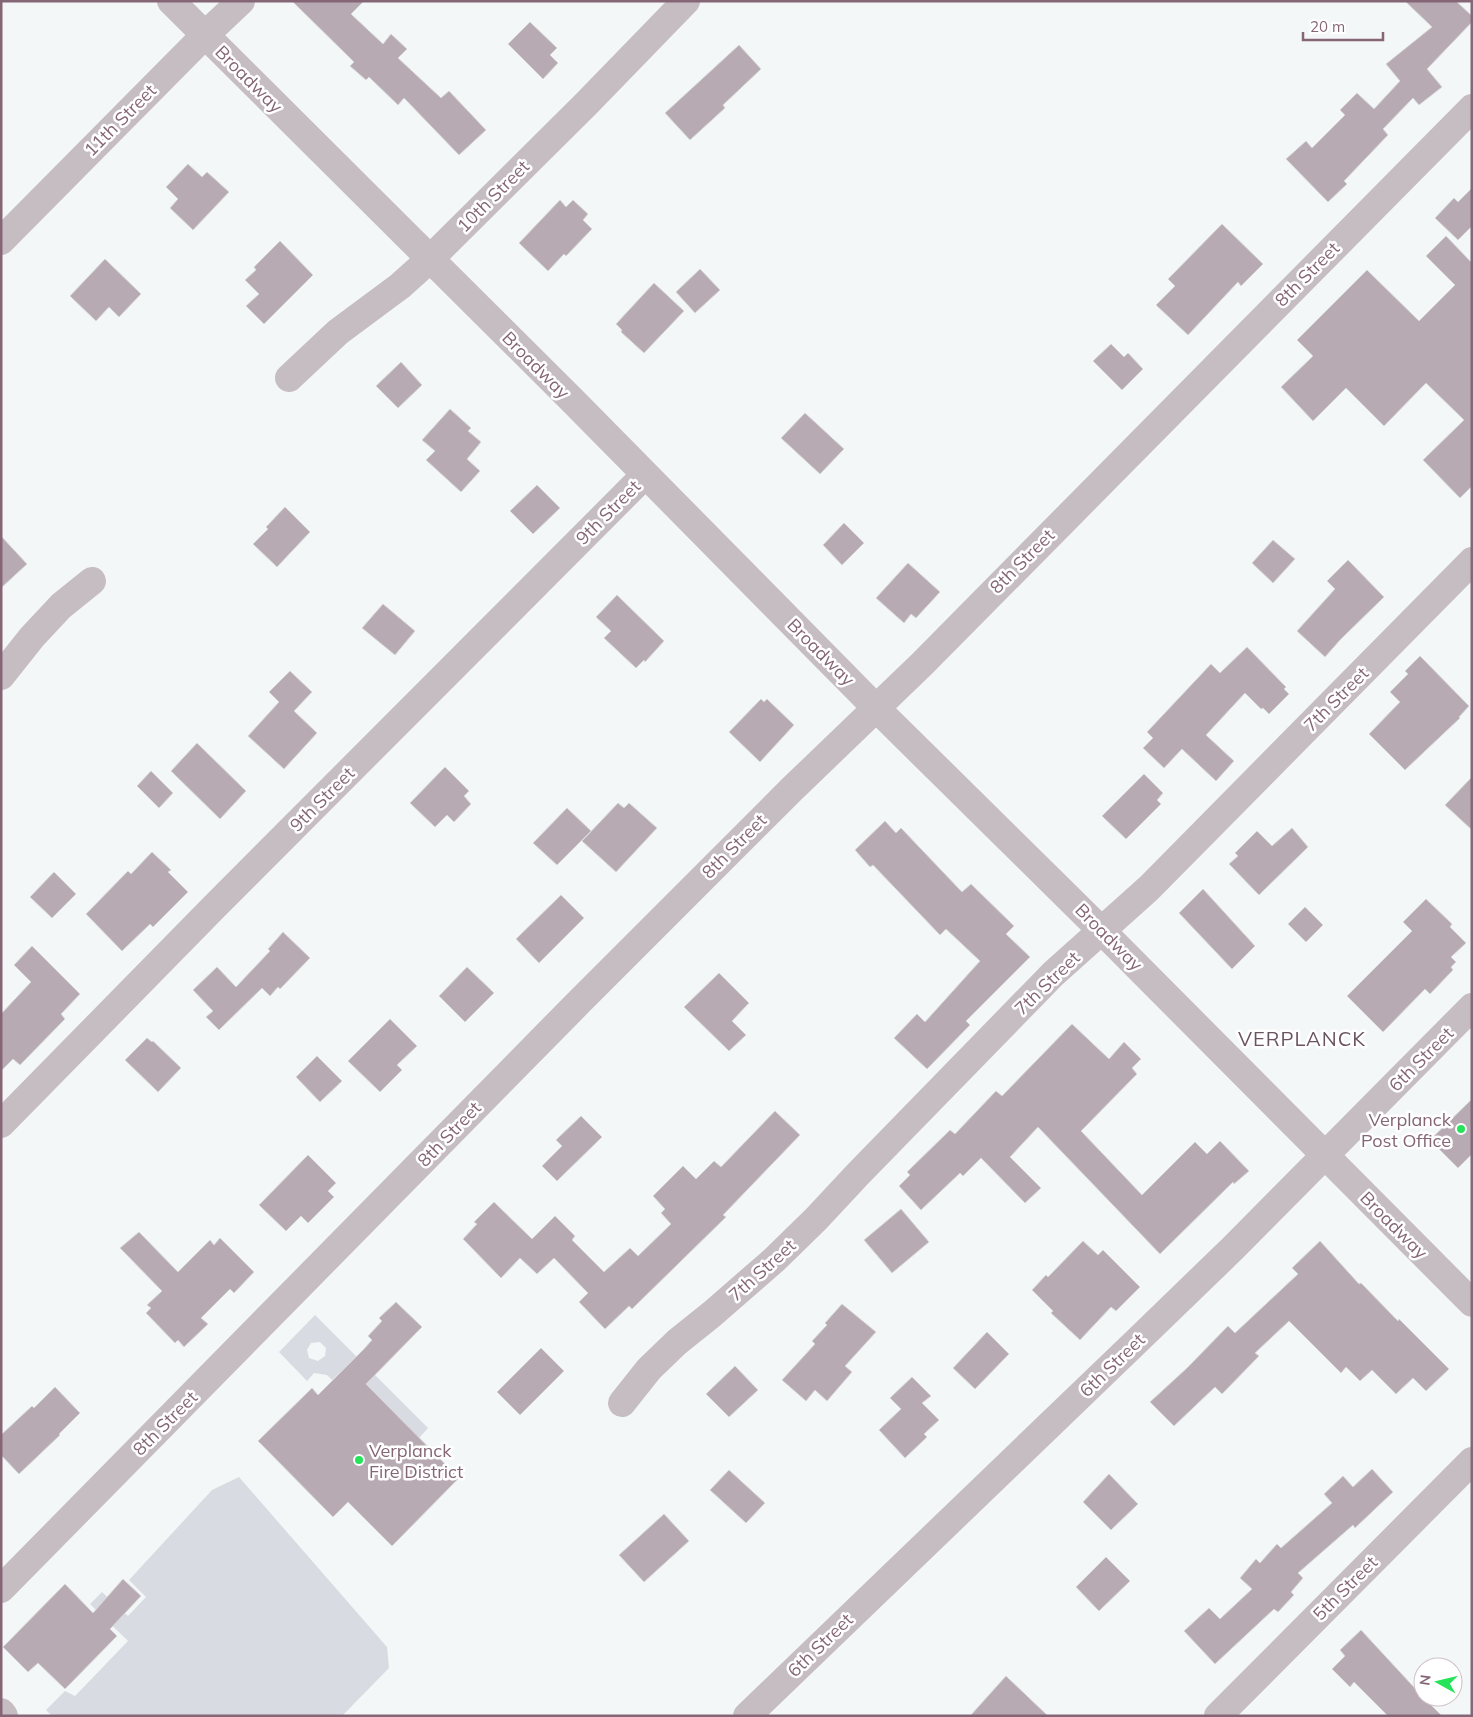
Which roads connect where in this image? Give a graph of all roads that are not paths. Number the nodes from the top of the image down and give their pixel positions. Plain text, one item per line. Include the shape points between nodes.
1 (171, 1) edge
2 (242, 1) edge
3 (686, 1) edge
4 (205, 35) junction
5 (1472, 108) edge
6 (1, 241) edge
7 (430, 259) junction
8 (289, 378) dead end
9 (645, 474) junction
10 (1472, 561) edge
11 (92, 581) dead end
12 (1, 676) edge
13 (876, 708) junction
14 (1102, 931) junction
15 (1472, 1008) edge
16 (1, 1124) edge
17 (1325, 1155) junction
18 (1472, 1303) edge
19 (622, 1404) dead end
20 (1472, 1461) edge
21 (1, 1589) edge
22 (1, 1712) edge
23 (4, 1716) edge
24 (746, 1716) edge
25 (1218, 1716) edge

1 - 4 street, Broadway
2 - 4 street, 11th Street
3 - 7 street, 10th Street
4 - 6 street, 11th Street
4 - 7 street, Broadway
5 - 13 street, 8th Street
7 - 8 street, 10th Street via 400,286 338,332
7 - 9 street, Broadway
9 - 13 street, Broadway
9 - 16 street, 9th Street
10 - 14 street, 7th Street via 1149,888
11 - 12 street via 61,606
13 - 14 street, Broadway
13 - 21 street, 8th Street via 594,987
14 - 17 street, Broadway
14 - 19 street, 7th Street via 1053,974 781,1254 649,1369
15 - 17 street, 6th Street
17 - 18 street, Broadway
17 - 24 street, 6th Street via 1146,1333
20 - 25 street, 5th Street
22 - 23 street

